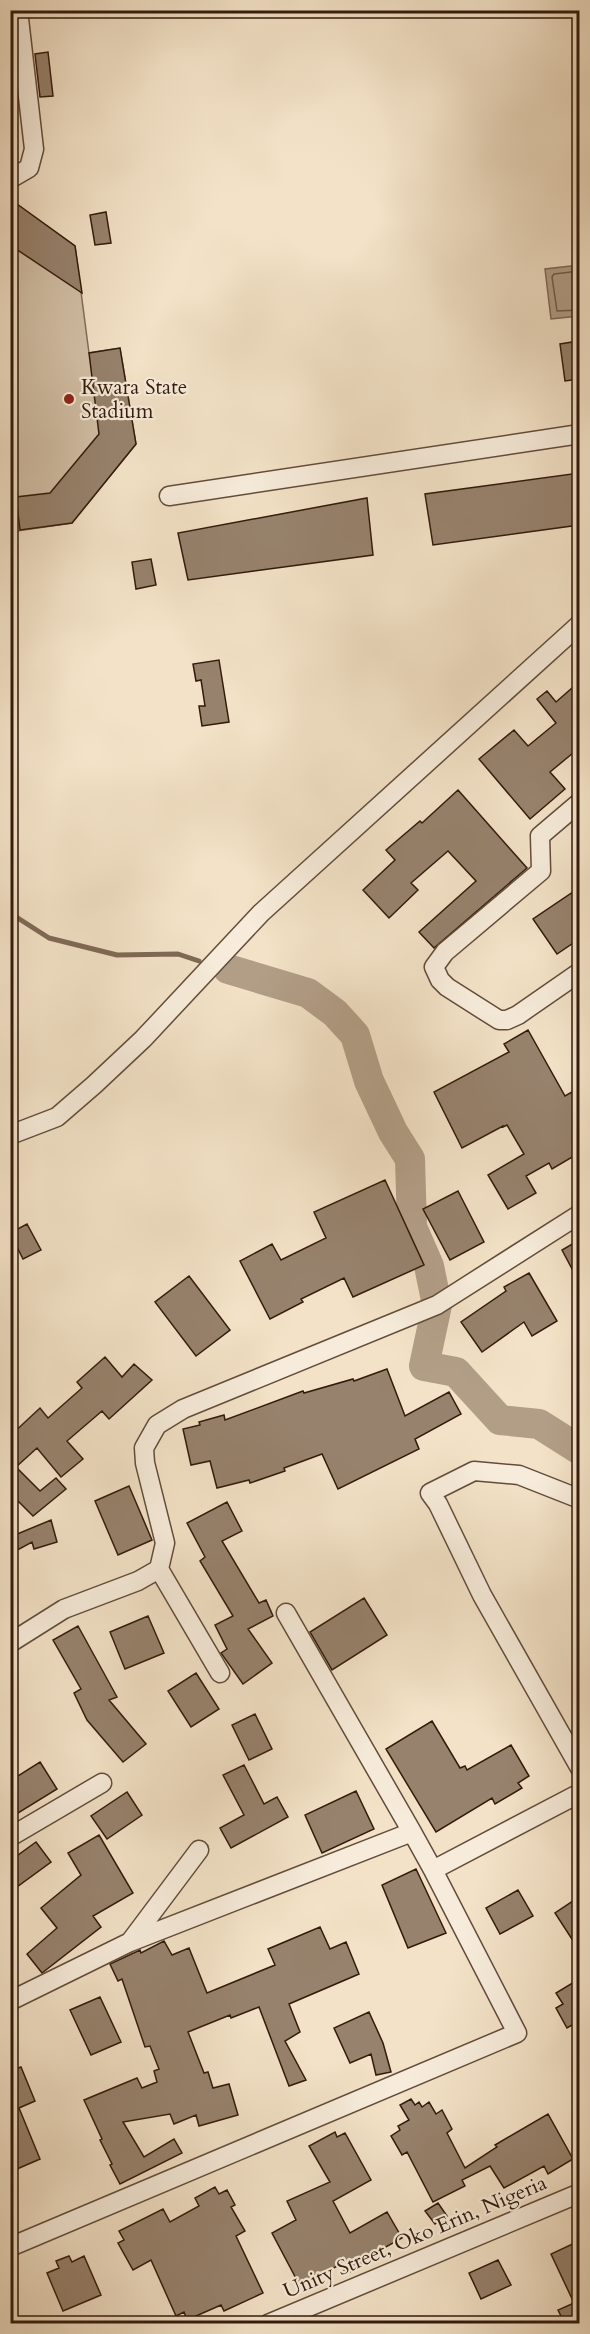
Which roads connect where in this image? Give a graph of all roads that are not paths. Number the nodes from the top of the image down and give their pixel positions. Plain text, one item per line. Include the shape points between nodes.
1 (18, 10) edge
2 (10, 179) edge
3 (579, 434) edge
4 (169, 496) dead end
5 (579, 624) edge
6 (579, 802) edge
7 (579, 972) edge
8 (10, 1135) edge
9 (579, 1214) edge
10 (579, 1499) edge
11 (159, 1569) junction
12 (286, 1612) dead end
13 (10, 1643) edge
14 (220, 1673) dead end
15 (579, 1768) edge
16 (102, 1783) dead end
17 (579, 1793) edge
18 (412, 1832) junction
19 (10, 1837) edge
20 (199, 1850) dead end
21 (433, 1870) junction
22 (130, 1942) junction
23 (10, 2001) edge
24 (579, 2193) edge
25 (10, 2247) edge
26 (267, 2324) edge

1 - 2 street via 34,149 29,168
3 - 4 street
5 - 8 street via 261,913 143,1039 94,1085 57,1117
6 - 7 street via 540,836 541,871 445,952 434,967 447,987 499,1020 518,1015
9 - 11 street via 436,1305 183,1409 157,1425 144,1448 144,1464 165,1543
10 - 15 street via 519,1475 474,1471 430,1493
11 - 13 street via 64,1609
11 - 14 street
12 - 18 street
16 - 19 street
17 - 21 street
18 - 21 street
18 - 22 street
20 - 22 street
21 - 25 street via 517,2033
22 - 23 street
24 - 26 street, Unity Street, Oko Erin, Nigeria

